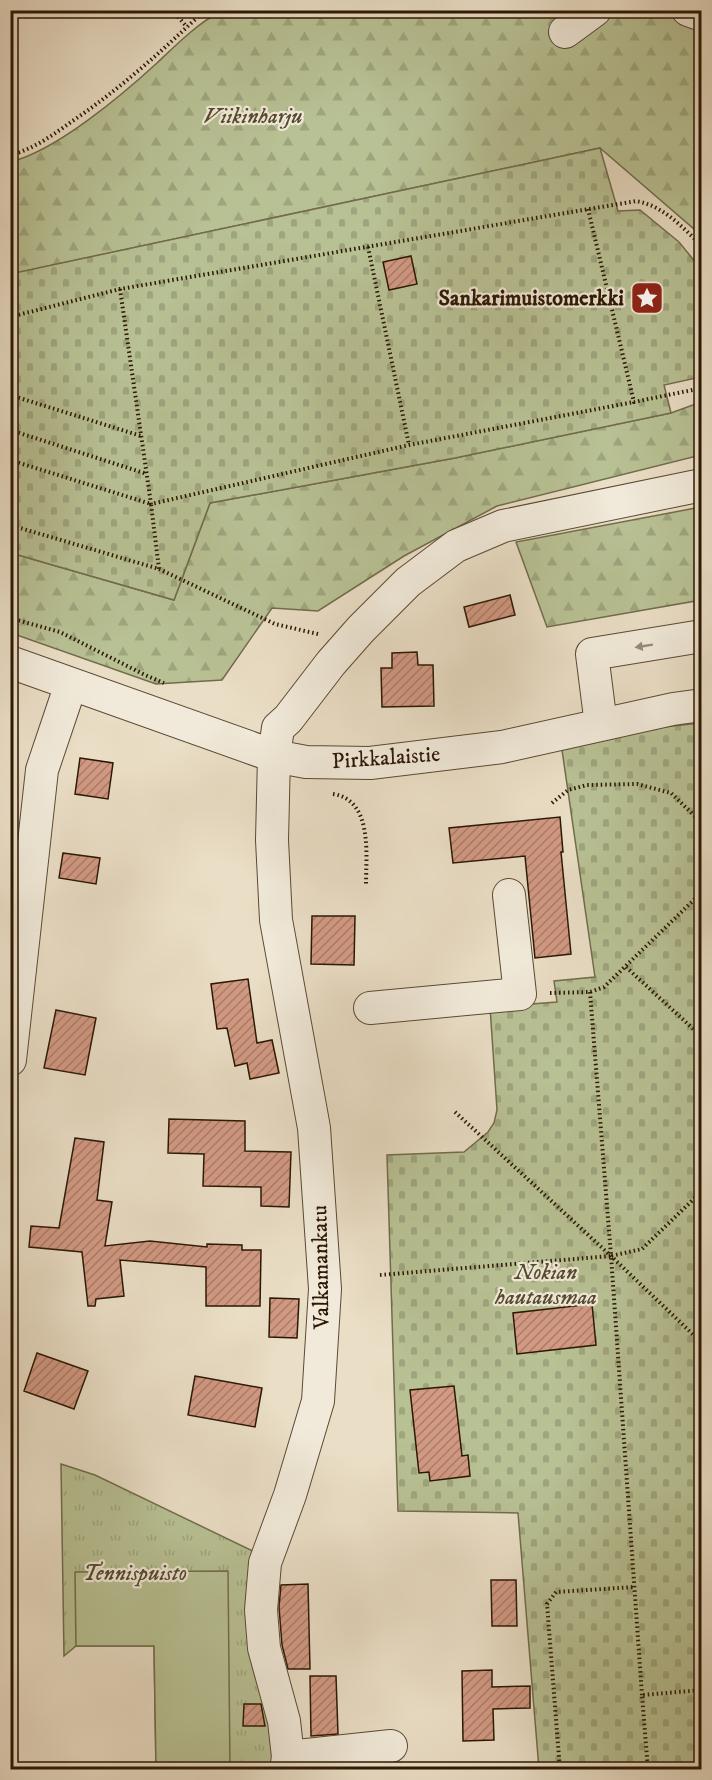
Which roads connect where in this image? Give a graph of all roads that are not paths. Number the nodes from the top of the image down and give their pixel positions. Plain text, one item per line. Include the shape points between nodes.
1 (595, 10) edge
2 (688, 10) edge
3 (702, 15) edge
4 (565, 32) dead end
5 (702, 484) edge
6 (702, 636) edge
7 (10, 662) edge
8 (71, 684) junction
9 (702, 705) edge
10 (601, 725) junction
11 (274, 756) junction
12 (509, 895) dead end
13 (370, 1008) dead end
14 (10, 1060) edge
15 (391, 1746) dead end
16 (287, 1763) edge

1 - 4 street
2 - 3 street
5 - 11 street, Valkamankatu via 503,526 456,546 408,582 351,641 278,728
6 -> 10 street via 592,654
7 - 8 street, Pirkkalaistie
8 - 11 street, Pirkkalaistie
8 - 14 street via 42,770
9 - 10 street, Pirkkalaistie
10 - 11 street, Pirkkalaistie via 502,747 370,763 306,762
11 - 16 street, Valkamankatu via 272,840 276,920 314,1128 325,1289 318,1401 265,1563 261,1610 264,1648 284,1721
12 - 13 street via 520,994
15 - 16 street

